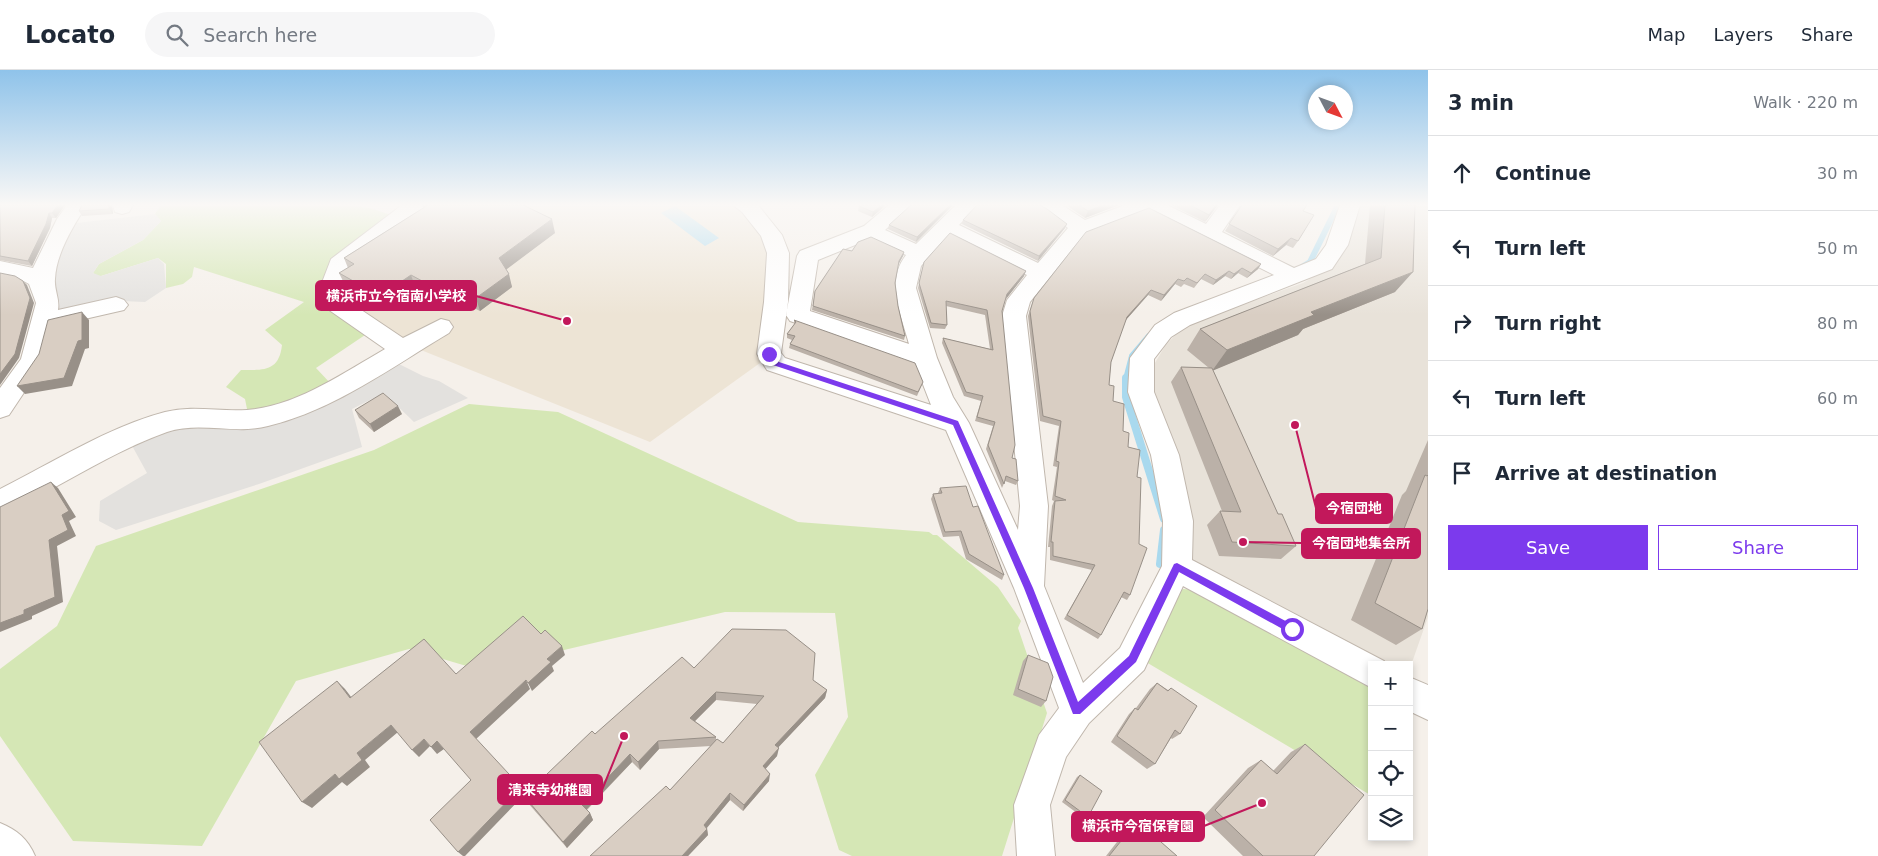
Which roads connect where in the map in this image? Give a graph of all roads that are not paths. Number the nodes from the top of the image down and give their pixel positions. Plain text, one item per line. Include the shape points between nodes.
1 (56, 242) edge
2 (369, 242) edge
3 (774, 242) edge
4 (844, 242) edge
5 (894, 242) edge
6 (930, 242) edge
7 (978, 242) edge
8 (1067, 242) edge
9 (1223, 242) edge
10 (1338, 242) edge
11 (919, 253) junction
12 (0, 268) edge
13 (1041, 273) junction
14 (1295, 277) junction
15 (43, 287) junction
16 (116, 305) dead end
17 (44, 321) junction
18 (440, 327) dead end
19 (402, 349) junction
20 (925, 358) junction
21 (0, 408) edge
22 (956, 423) junction
23 (0, 502) edge
24 (1177, 567) junction
25 (1029, 588) junction
26 (1368, 670) edge
27 (1077, 711) junction
28 (0, 842) edge
29 (16, 856) edge
30 (1037, 856) edge

1 - 15 street via 44,267
2 - 19 street via 339,264 327,298
3 - 22 street via 778,253 776,302 769,354 776,364
4 - 20 street via 808,256 798,315
5 - 11 street
6 - 11 street
7 - 13 street
8 - 13 street
9 - 14 street
10 - 14 street via 1324,264
11 - 20 street via 910,265 905,288
12 - 15 street via 26,273
13 - 25 street via 1019,300 1014,316 1034,506
14 - 24 street via 1182,320 1163,331 1142,358 1141,392 1165,455 1178,521
15 - 17 street via 48,302
16 - 17 street
17 - 21 street via 33,361
18 - 19 street
19 - 23 street via 300,406 253,419 197,417 166,422 129,436
20 - 22 street via 941,400
22 - 25 street
24 - 26 street
24 - 27 street via 1132,659
25 - 27 street
27 - 30 street via 1052,748 1032,805
28 - 29 street

